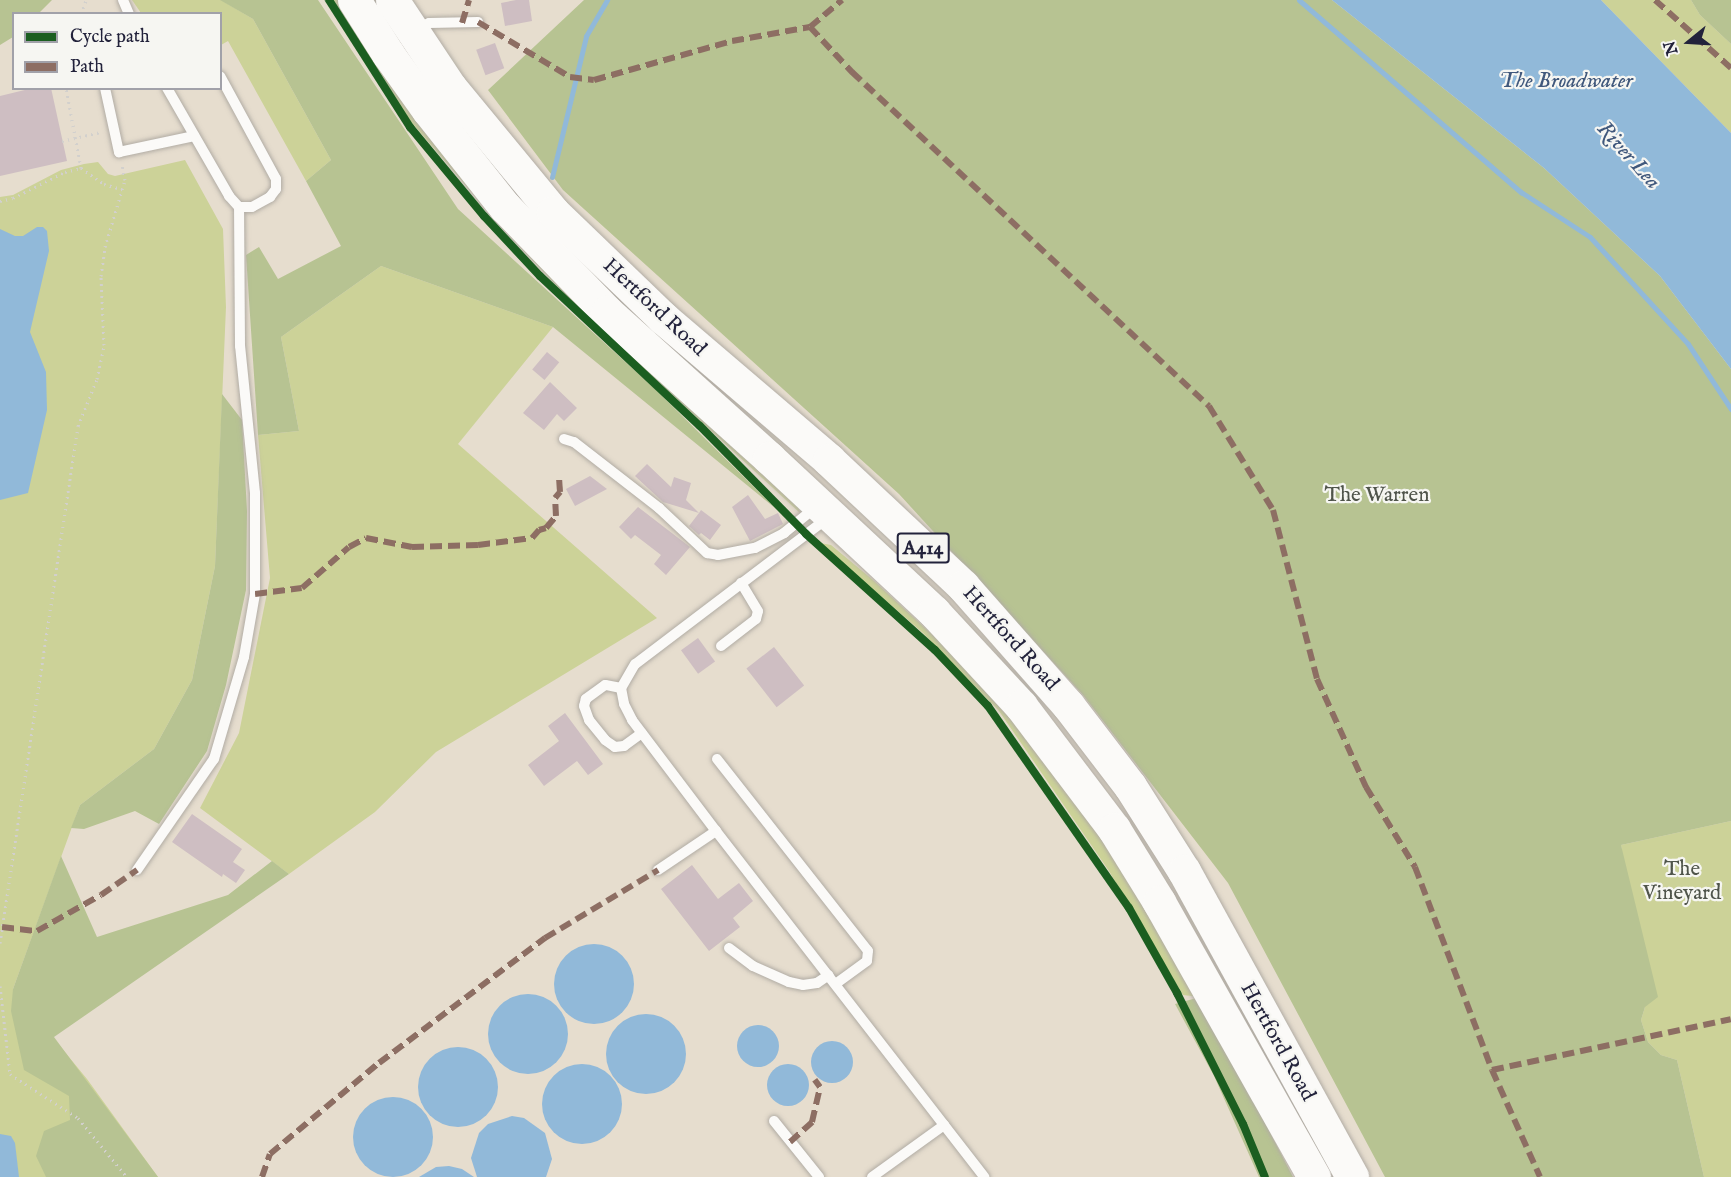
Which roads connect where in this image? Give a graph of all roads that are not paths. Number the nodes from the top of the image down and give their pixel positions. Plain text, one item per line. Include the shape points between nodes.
1 (354, 0) edge
2 (392, 0) edge
3 (478, 22) dead end
4 (412, 32) junction
5 (222, 80) edge
6 (105, 90) edge
7 (168, 90) edge
8 (194, 136) junction
9 (239, 207) junction
10 (564, 440) dead end
11 (824, 511) junction
12 (741, 583) junction
13 (721, 646) dead end
14 (621, 687) junction
15 (642, 733) junction
16 (717, 759) dead end
17 (716, 831) junction
18 (137, 870) dead end
19 (658, 870) dead end
20 (729, 948) dead end
21 (832, 979) junction
22 (774, 1122) dead end
23 (944, 1125) junction
24 (819, 1177) edge
25 (872, 1177) edge
26 (984, 1177) edge
27 (1314, 1177) edge
28 (1352, 1177) edge

1 - 11 highway, Hertford Road / A414 via 428,110 504,207 607,312
2 - 4 highway, Hertford Road / A414
3 - 4 lane via 429,23
4 - 28 highway, Hertford Road / A414 via 450,87 553,212 663,318 829,460 963,586 1055,689 1130,786 1184,871
5 - 9 lane via 276,179 276,189 270,197 252,207
6 - 8 lane via 119,152
7 - 8 lane
8 - 9 lane
9 - 18 lane via 240,346 255,493 255,594 244,657 214,759
10 - 11 lane via 574,442 659,508 707,553 734,554 755,548
11 - 12 lane
11 - 27 highway, Hertford Road / A414 via 934,612 1021,706 1090,795 1160,902
12 - 13 lane via 758,611 756,619
12 - 14 lane via 635,664
14 - 15 lane via 624,704
14 - 15 lane via 605,685 586,699 589,720 615,747 624,746
15 - 17 lane
16 - 21 lane via 868,951 867,961
17 - 19 lane
17 - 21 lane
20 - 21 lane via 753,966 789,982 803,986
21 - 23 lane
22 - 24 lane
23 - 25 lane
23 - 26 lane

